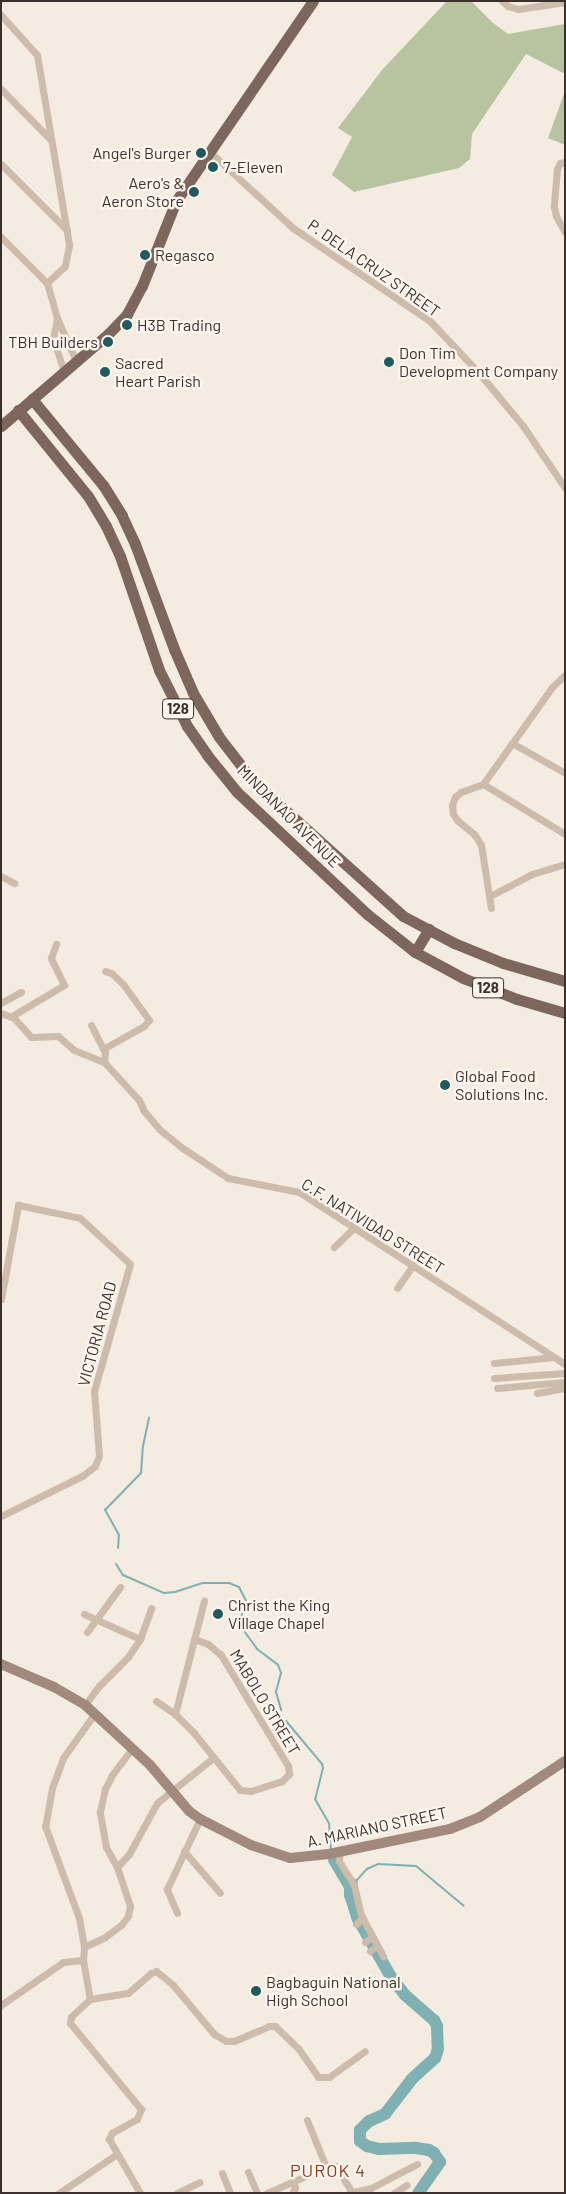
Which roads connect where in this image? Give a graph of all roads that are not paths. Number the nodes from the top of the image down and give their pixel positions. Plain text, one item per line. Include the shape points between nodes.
1 (313, 1) edge
2 (502, 1) edge
3 (565, 2) edge
4 (1, 15) edge
5 (1, 89) edge
6 (50, 139) junction
7 (210, 152) junction
8 (562, 162) edge
9 (1, 164) edge
10 (67, 230) junction
11 (565, 232) edge
12 (1, 237) edge
13 (46, 283) junction
14 (57, 318) junction
15 (76, 361) junction
16 (64, 371) junction
17 (32, 399) junction
18 (40, 408) junction
19 (18, 410) junction
20 (26, 420) junction
21 (1, 426) edge
22 (565, 488) edge
23 (162, 617) junction
24 (143, 624) junction
25 (565, 675) edge
26 (512, 744) junction
27 (565, 773) edge
28 (483, 784) junction
29 (564, 831) edge
30 (565, 864) edge
31 (1, 876) edge
32 (14, 883) dead end
33 (490, 896) junction
34 (491, 908) dead end
35 (429, 929) junction
36 (56, 944) dead end
37 (415, 952) junction
38 (105, 971) dead end
39 (565, 981) edge
40 (21, 992) dead end
41 (1, 1003) edge
42 (1, 1013) edge
43 (565, 1013) edge
44 (12, 1016) junction
45 (91, 1025) dead end
46 (103, 1049) junction
47 (104, 1062) junction
48 (354, 1228) junction
49 (334, 1247) dead end
50 (413, 1266) junction
51 (397, 1288) dead end
52 (1, 1299) edge
53 (554, 1357) junction
54 (494, 1363) dead end
55 (565, 1364) edge
56 (565, 1373) edge
57 (494, 1378) dead end
58 (565, 1382) edge
59 (497, 1388) dead end
60 (565, 1388) edge
61 (537, 1393) dead end
62 (1, 1516) edge
63 (120, 1587) dead end
64 (204, 1601) dead end
65 (151, 1608) dead end
66 (84, 1614) dead end
67 (96, 1620) junction
68 (87, 1632) dead end
69 (194, 1639) junction
70 (140, 1640) junction
71 (1, 1664) edge
72 (156, 1701) dead end
73 (85, 1705) junction
74 (95, 1713) junction
75 (174, 1714) junction
76 (132, 1748) junction
77 (214, 1757) junction
78 (565, 1761) edge
79 (172, 1790) junction
80 (200, 1819) junction
81 (184, 1851) junction
82 (335, 1852) junction
83 (117, 1867) junction
84 (220, 1893) dead end
85 (178, 1913) dead end
86 (84, 1947) junction
87 (383, 1956) dead end
88 (82, 1960) junction
89 (90, 1999) junction
90 (1, 2005) edge
91 (364, 2051) dead end
92 (307, 2120) dead end
93 (117, 2154) junction
94 (417, 2164) dead end
95 (326, 2166) junction
96 (248, 2172) dead end
97 (222, 2173) dead end
98 (293, 2181) junction
99 (200, 2182) dead end
100 (407, 2185) dead end
101 (351, 2192) edge
102 (60, 2193) edge
103 (140, 2193) edge
104 (177, 2193) edge
105 (230, 2193) edge
106 (258, 2193) edge
107 (267, 2193) edge
108 (292, 2193) edge
109 (394, 2193) edge

1 - 7 main road
2 - 3 street via 518,8
4 - 6 street via 37,55
5 - 6 street
6 - 10 street
7 - 15 main road via 169,213 142,286 127,314
7 - 22 street, P. DELA CRUZ STREET via 294,228 430,321 511,412
8 - 11 street via 557,169 554,207
9 - 10 street
10 - 13 street via 68,259 60,272
12 - 13 street
13 - 14 street
14 - 15 street
14 - 16 street via 53,338
15 - 16 main road
16 - 17 main road
17 - 18 main road, MINDANAO AVENUE / 128
17 - 19 main road
18 - 20 main road
18 - 23 main road, MINDANAO AVENUE / 128 via 103,485 122,516
19 - 20 main road, MINDANAO AVENUE / 128
19 - 21 main road
20 - 24 main road, MINDANAO AVENUE / 128 via 88,496 106,526 120,556
23 - 24 main road
23 - 35 main road, MINDANAO AVENUE / 128 via 193,693 240,766 270,798 391,908
24 - 37 main road, MINDANAO AVENUE / 128 via 159,670 187,726 207,755 254,810 378,924
25 - 26 street via 558,679
26 - 27 street
26 - 28 street
28 - 29 street
28 - 33 street via 461,792 452,804 458,821 478,838
30 - 33 street via 532,874
31 - 32 street
33 - 34 street
35 - 37 main road
35 - 39 main road, MINDANAO AVENUE / 128 via 503,963
36 - 44 street via 51,958 64,985
37 - 43 main road, MINDANAO AVENUE / 128 via 471,981
38 - 46 street via 123,984 148,1020 144,1026
40 - 41 street
42 - 44 street
44 - 47 street, C.F. NATIVIDAD STREET via 30,1037 58,1036 74,1050
45 - 46 street
46 - 47 street
47 - 48 street, C.F. NATIVIDAD STREET via 139,1100 159,1129 228,1178 299,1192
48 - 49 street
48 - 50 street, C.F. NATIVIDAD STREET
50 - 51 street
50 - 53 street, C.F. NATIVIDAD STREET
52 - 62 street, VICTORIA ROAD via 18,1205 80,1218 130,1264 94,1391 99,1456 95,1466 82,1476
53 - 54 street
53 - 55 street, C.F. NATIVIDAD STREET
56 - 57 street
58 - 59 street
60 - 61 street
63 - 67 street
64 - 69 street
65 - 70 street
66 - 67 street
67 - 68 street
67 - 70 street
69 - 75 street
69 - 77 street, MABOLO STREET via 208,1644 221,1655 288,1766 289,1774 282,1781 243,1792
70 - 73 street
71 - 73 street, A. MARIANO STREET via 54,1687
72 - 75 street
73 - 74 street, A. MARIANO STREET
74 - 76 street, A. MARIANO STREET
74 - 86 street via 64,1758 52,1788 45,1821 48,1838 76,1909
75 - 77 street
76 - 79 street, A. MARIANO STREET
76 - 83 street via 112,1775 100,1812 106,1847
77 - 79 street
78 - 82 street, A. MARIANO STREET via 465,1824
79 - 80 street, A. MARIANO STREET
79 - 83 street via 157,1803 129,1854
80 - 81 street
80 - 82 street, A. MARIANO STREET via 274,1854 300,1858
81 - 84 street
81 - 85 street via 167,1889
82 - 87 street via 354,1885 360,1921 374,1948
83 - 86 street via 130,1906 128,1916 105,1937
86 - 88 street
88 - 89 street
88 - 90 street via 63,1962
89 - 91 street via 121,1996 156,1971 173,1985 214,2034 226,2041 234,2041 275,2026 298,2048 318,2078 329,2077
89 - 93 street via 70,2023 141,2109 137,2119 109,2136
92 - 95 street
93 - 102 street
93 - 103 street
94 - 101 street via 371,2188
95 - 98 street
95 - 101 street via 338,2168
96 - 106 street
97 - 105 street
98 - 107 street
98 - 108 street via 295,2188
99 - 104 street
100 - 109 street

